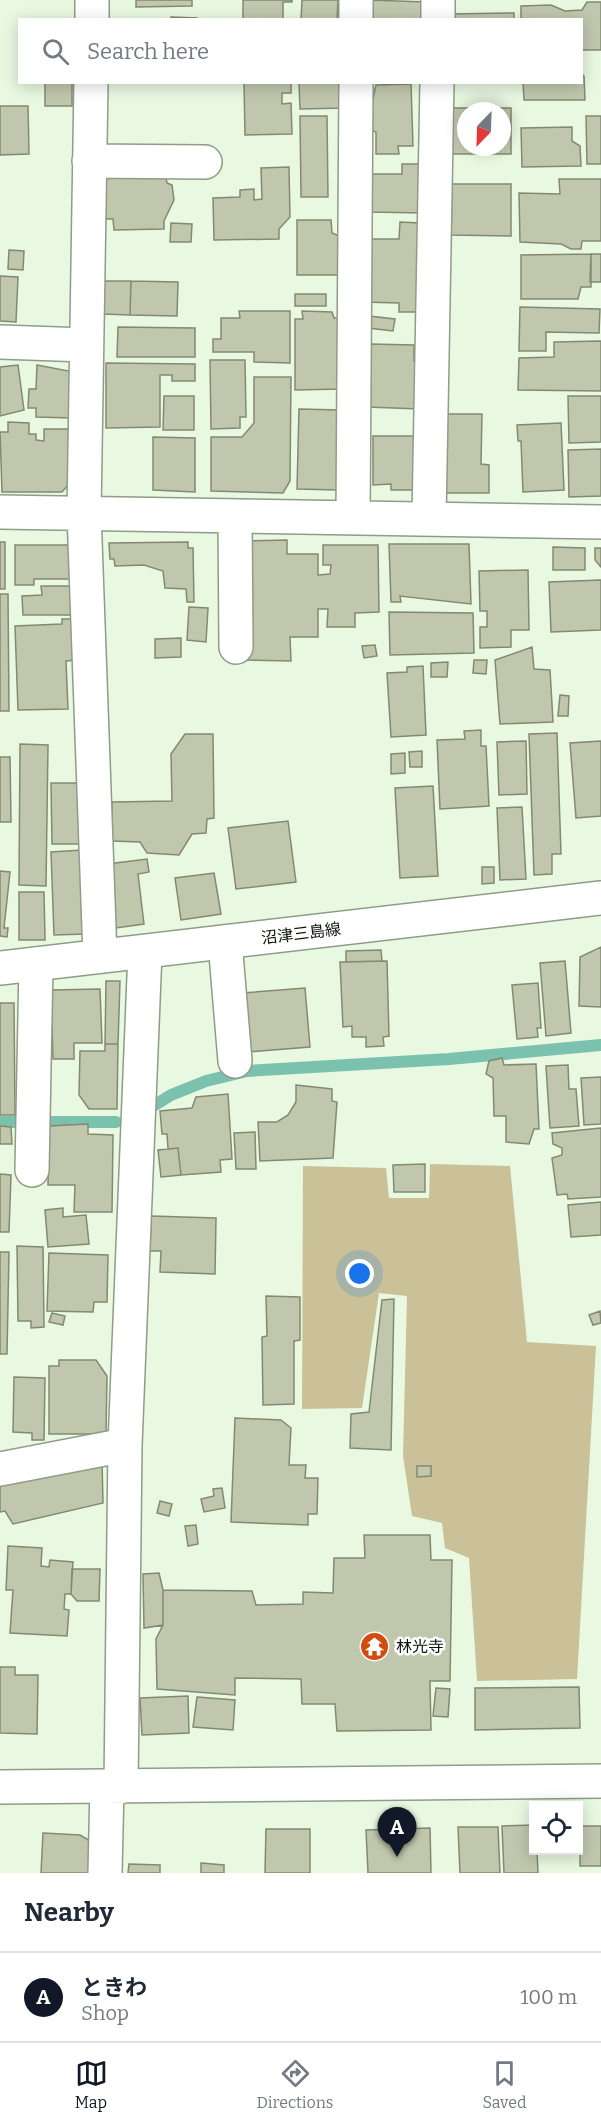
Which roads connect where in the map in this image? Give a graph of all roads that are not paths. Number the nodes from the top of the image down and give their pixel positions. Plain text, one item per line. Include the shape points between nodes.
1 (92, 0) edge
2 (356, 0) edge
3 (438, 0) edge
4 (92, 18) edge
5 (356, 18) edge
6 (438, 18) edge
7 (91, 84) edge
8 (356, 84) edge
9 (437, 84) edge
10 (89, 161) junction
11 (205, 162) dead end
12 (0, 342) edge
13 (86, 345) junction
14 (0, 512) edge
15 (84, 513) junction
16 (235, 516) junction
17 (353, 518) junction
18 (429, 519) junction
19 (601, 522) edge
20 (236, 647) dead end
21 (601, 898) edge
22 (225, 942) junction
23 (145, 952) junction
24 (100, 956) junction
25 (36, 963) junction
26 (0, 968) edge
27 (235, 1061) dead end
28 (32, 1170) dead end
29 (125, 1445) junction
30 (0, 1469) edge
31 (601, 1781) edge
32 (0, 1787) edge
33 (114, 1787) junction
34 (105, 1873) edge

1 - 4 street
2 - 5 street
3 - 6 street
7 - 10 street
8 - 17 street
9 - 18 street
10 - 11 street
10 - 13 street
12 - 13 street
13 - 15 street
14 - 15 street
15 - 16 street
15 - 24 street
16 - 17 street
16 - 20 street
17 - 18 street
18 - 19 street
21 - 22 street, 沼津三島線
22 - 23 street, 沼津三島線
22 - 27 street
23 - 24 street, 沼津三島線
23 - 29 street
24 - 25 street, 沼津三島線
25 - 26 street, 沼津三島線
25 - 28 street
29 - 30 street
29 - 33 street
31 - 33 street
32 - 33 street
33 - 34 street

